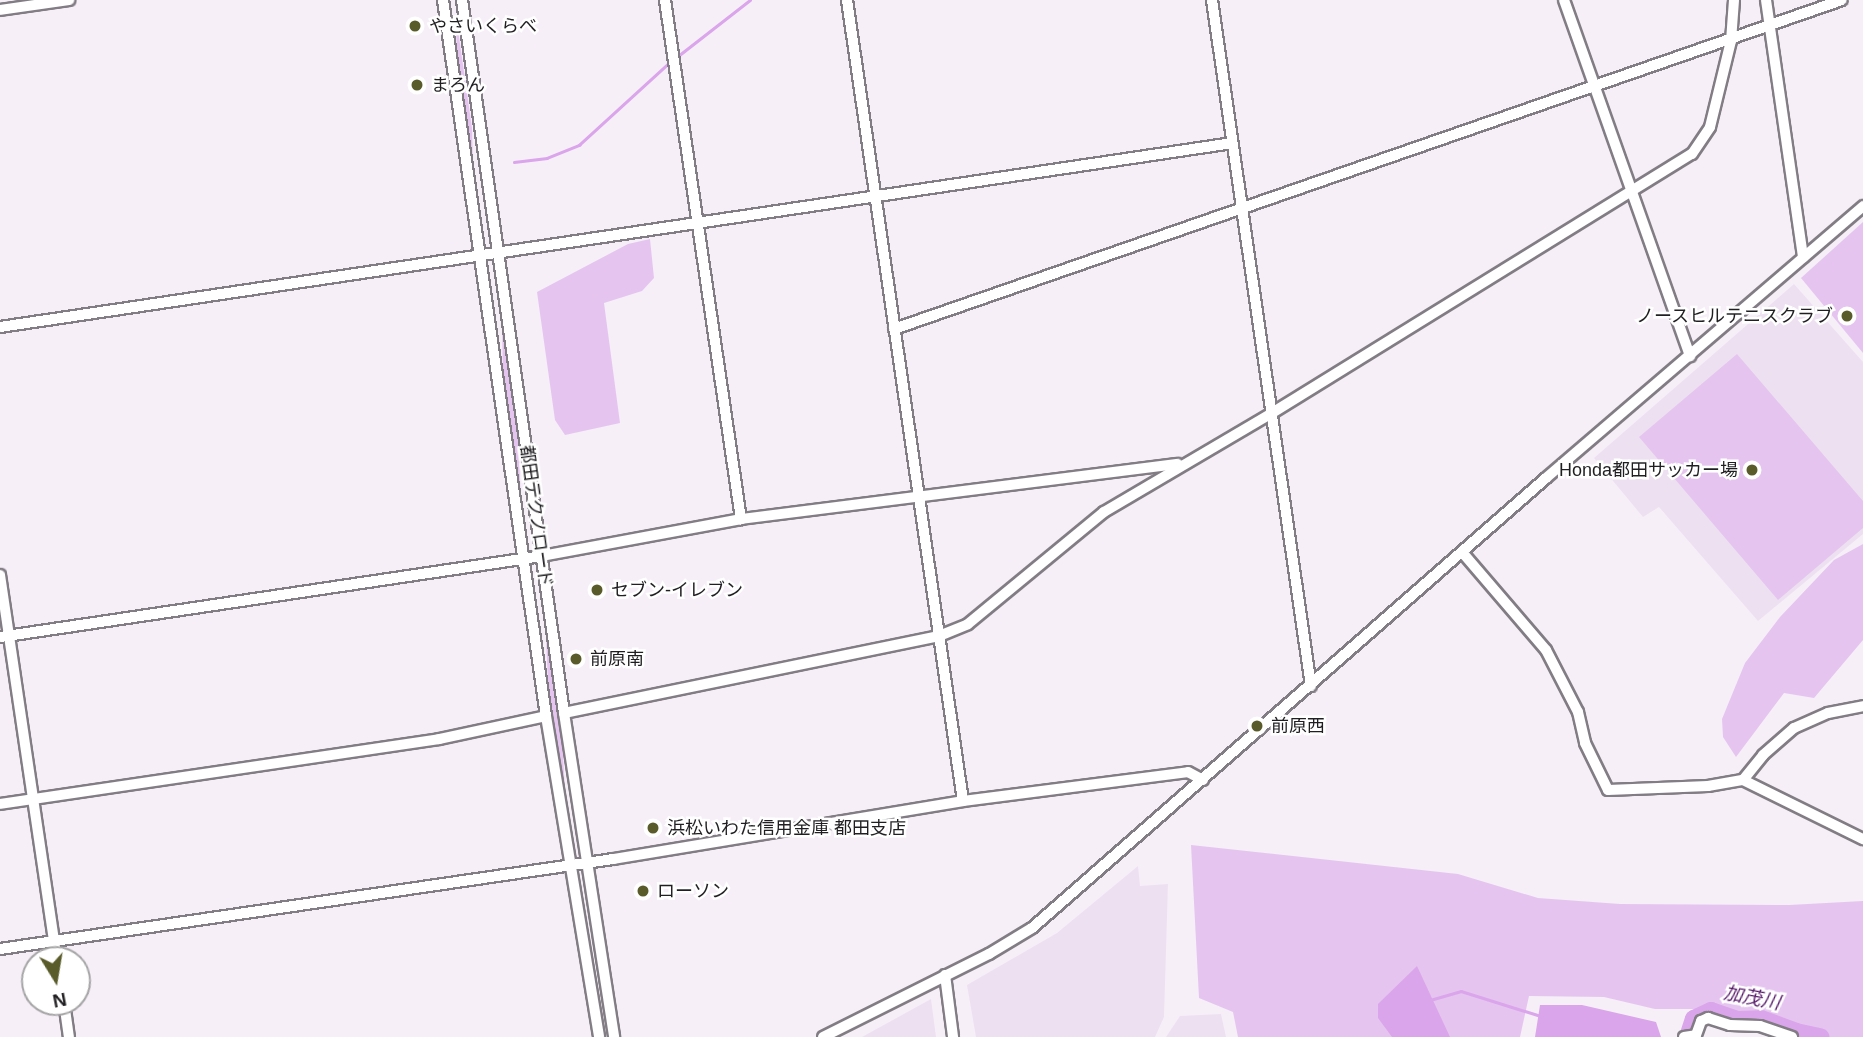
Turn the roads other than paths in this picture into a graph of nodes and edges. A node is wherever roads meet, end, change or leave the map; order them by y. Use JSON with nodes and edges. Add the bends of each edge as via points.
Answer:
{"nodes":[{"id":1,"x":69,"y":0,"type":"edge"},
{"id":2,"x":443,"y":0,"type":"edge"},
{"id":3,"x":462,"y":0,"type":"edge"},
{"id":4,"x":666,"y":0,"type":"edge"},
{"id":5,"x":847,"y":0,"type":"edge"},
{"id":6,"x":1212,"y":0,"type":"edge"},
{"id":7,"x":1564,"y":0,"type":"edge"},
{"id":8,"x":1734,"y":0,"type":"edge"},
{"id":9,"x":1766,"y":0,"type":"edge"},
{"id":10,"x":1842,"y":0,"type":"edge"},
{"id":11,"x":0,"y":10,"type":"edge"},
{"id":12,"x":1769,"y":26,"type":"junction"},
{"id":13,"x":1731,"y":41,"type":"junction"},
{"id":14,"x":1594,"y":88,"type":"junction"},
{"id":15,"x":1232,"y":143,"type":"junction"},
{"id":16,"x":1630,"y":193,"type":"junction"},
{"id":17,"x":874,"y":196,"type":"junction"},
{"id":18,"x":1863,"y":206,"type":"edge"},
{"id":19,"x":1242,"y":209,"type":"junction"},
{"id":20,"x":697,"y":222,"type":"junction"},
{"id":21,"x":498,"y":252,"type":"junction"},
{"id":22,"x":482,"y":254,"type":"junction"},
{"id":23,"x":1803,"y":257,"type":"junction"},
{"id":24,"x":0,"y":327,"type":"edge"},
{"id":25,"x":894,"y":329,"type":"junction"},
{"id":26,"x":1690,"y":356,"type":"junction"},
{"id":27,"x":1272,"y":413,"type":"junction"},
{"id":28,"x":1185,"y":463,"type":"junction"},
{"id":29,"x":918,"y":497,"type":"junction"},
{"id":30,"x":741,"y":519,"type":"junction"},
{"id":31,"x":1462,"y":552,"type":"junction"},
{"id":32,"x":542,"y":556,"type":"junction"},
{"id":33,"x":524,"y":559,"type":"junction"},
{"id":34,"x":0,"y":575,"type":"edge"},
{"id":35,"x":4,"y":636,"type":"edge"},
{"id":36,"x":939,"y":636,"type":"junction"},
{"id":37,"x":1311,"y":685,"type":"junction"},
{"id":38,"x":1863,"y":706,"type":"edge"},
{"id":39,"x":564,"y":713,"type":"junction"},
{"id":40,"x":546,"y":716,"type":"junction"},
{"id":41,"x":1203,"y":780,"type":"junction"},
{"id":42,"x":1743,"y":780,"type":"junction"},
{"id":43,"x":33,"y":799,"type":"junction"},
{"id":44,"x":962,"y":801,"type":"junction"},
{"id":45,"x":0,"y":804,"type":"edge"},
{"id":46,"x":1863,"y":839,"type":"edge"},
{"id":47,"x":587,"y":863,"type":"junction"},
{"id":48,"x":573,"y":865,"type":"junction"},
{"id":49,"x":55,"y":941,"type":"junction"},
{"id":50,"x":56,"y":946,"type":"edge"},
{"id":51,"x":0,"y":949,"type":"edge"},
{"id":52,"x":945,"y":975,"type":"junction"},
{"id":53,"x":66,"y":1016,"type":"edge"},
{"id":54,"x":69,"y":1037,"type":"edge"},
{"id":55,"x":599,"y":1037,"type":"edge"},
{"id":56,"x":614,"y":1037,"type":"edge"},
{"id":57,"x":823,"y":1037,"type":"edge"},
{"id":58,"x":953,"y":1037,"type":"edge"},
{"id":59,"x":1687,"y":1037,"type":"edge"},
{"id":60,"x":1792,"y":1037,"type":"edge"}],
"edges":[{"from":1,"to":11,"type":"street"},
{"from":2,"to":22,"type":"street","name":"都田テクノロード"},
{"from":3,"to":21,"type":"street","name":"都田テクノロード"},
{"from":4,"to":20,"type":"street"},
{"from":5,"to":17,"type":"street"},
{"from":6,"to":15,"type":"street"},
{"from":7,"to":14,"type":"street"},
{"from":8,"to":13,"type":"street"},
{"from":9,"to":12,"type":"street"},
{"from":10,"to":12,"type":"street"},
{"from":12,"to":13,"type":"street"},
{"from":12,"to":23,"type":"street"},
{"from":13,"to":14,"type":"street"},
{"from":13,"to":16,"type":"street","via":[[1710,127],[1692,154]]},
{"from":14,"to":16,"type":"street"},
{"from":14,"to":19,"type":"street"},
{"from":15,"to":17,"type":"street"},
{"from":15,"to":19,"type":"street"},
{"from":16,"to":26,"type":"street"},
{"from":16,"to":27,"type":"street"},
{"from":17,"to":20,"type":"street"},
{"from":17,"to":25,"type":"street"},
{"from":18,"to":23,"type":"street"},
{"from":19,"to":25,"type":"street"},
{"from":19,"to":27,"type":"street"},
{"from":20,"to":21,"type":"street"},
{"from":20,"to":30,"type":"street"},
{"from":21,"to":22,"type":"street"},
{"from":21,"to":32,"type":"street","name":"都田テクノロード"},
{"from":22,"to":24,"type":"street"},
{"from":22,"to":33,"type":"street","name":"都田テクノロード"},
{"from":23,"to":26,"type":"street"},
{"from":25,"to":29,"type":"street"},
{"from":26,"to":31,"type":"street"},
{"from":27,"to":28,"type":"street"},
{"from":27,"to":37,"type":"street"},
{"from":28,"to":29,"type":"street"},
{"from":28,"to":36,"type":"street","via":[[1104,512],[968,624]]},
{"from":29,"to":30,"type":"street"},
{"from":29,"to":36,"type":"street"},
{"from":30,"to":32,"type":"street"},
{"from":31,"to":37,"type":"street"},
{"from":31,"to":42,"type":"street","via":[[1546,650],[1578,712],[1585,743],[1608,790]]},
{"from":32,"to":33,"type":"street"},
{"from":32,"to":39,"type":"street","name":"都田テクノロード"},
{"from":33,"to":35,"type":"street"},
{"from":33,"to":40,"type":"street","name":"都田テクノロード"},
{"from":34,"to":35,"type":"street"},
{"from":35,"to":43,"type":"street"},
{"from":36,"to":39,"type":"street"},
{"from":36,"to":44,"type":"street"},
{"from":37,"to":41,"type":"street"},
{"from":38,"to":42,"type":"street","via":[[1828,713],[1794,728]]},
{"from":39,"to":47,"type":"street","name":"都田テクノロード"},
{"from":40,"to":43,"type":"street","via":[[439,739]]},
{"from":40,"to":48,"type":"street","name":"都田テクノロード"},
{"from":41,"to":44,"type":"street","via":[[1188,772]]},
{"from":41,"to":52,"type":"street","via":[[1032,928]]},
{"from":42,"to":46,"type":"street"},
{"from":43,"to":45,"type":"street"},
{"from":43,"to":49,"type":"street"},
{"from":44,"to":47,"type":"street"},
{"from":47,"to":48,"type":"street"},
{"from":47,"to":56,"type":"street","name":"都田テクノロード"},
{"from":48,"to":49,"type":"street"},
{"from":48,"to":55,"type":"street","name":"都田テクノロード"},
{"from":49,"to":50,"type":"street"},
{"from":49,"to":51,"type":"street"},
{"from":52,"to":57,"type":"street"},
{"from":52,"to":58,"type":"street"},
{"from":53,"to":54,"type":"street"},
{"from":59,"to":60,"type":"street","via":[[1696,1035],[1701,1021],[1708,1018],[1730,1025],[1760,1026]]}]}
